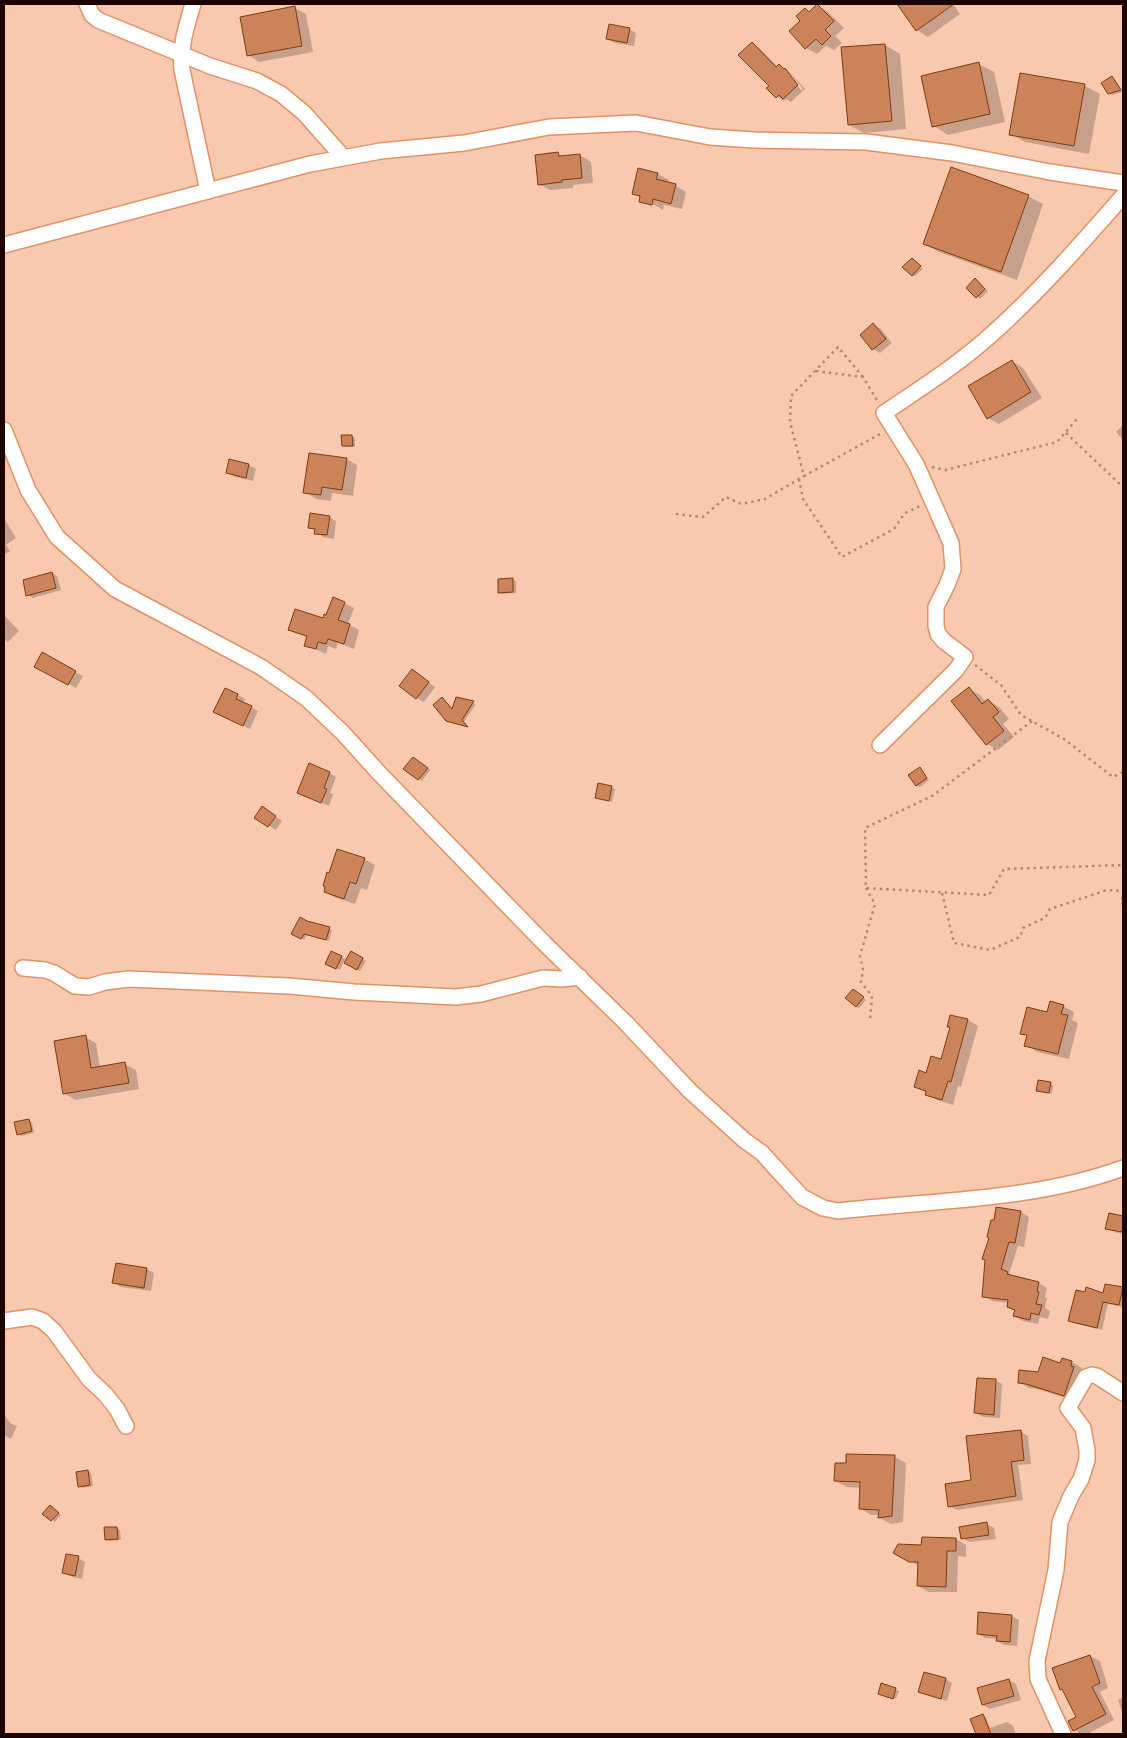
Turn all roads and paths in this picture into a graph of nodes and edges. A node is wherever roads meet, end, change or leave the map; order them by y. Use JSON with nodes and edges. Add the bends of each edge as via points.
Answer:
{"nodes":[{"id":1,"x":87,"y":4,"type":"edge"},
{"id":2,"x":194,"y":4,"type":"edge"},
{"id":3,"x":181,"y":54,"type":"junction"},
{"id":4,"x":344,"y":156,"type":"junction"},
{"id":5,"x":1123,"y":183,"type":"edge"},
{"id":6,"x":208,"y":191,"type":"junction"},
{"id":7,"x":1123,"y":196,"type":"edge"},
{"id":8,"x":4,"y":245,"type":"edge"},
{"id":9,"x":816,"y":371,"type":"junction"},
{"id":10,"x":863,"y":377,"type":"junction"},
{"id":11,"x":874,"y":395,"type":"dead end"},
{"id":12,"x":1078,"y":418,"type":"dead end"},
{"id":13,"x":893,"y":427,"type":"junction"},
{"id":14,"x":4,"y":430,"type":"edge"},
{"id":15,"x":1066,"y":433,"type":"junction"},
{"id":16,"x":916,"y":464,"type":"junction"},
{"id":17,"x":804,"y":476,"type":"junction"},
{"id":18,"x":799,"y":479,"type":"junction"},
{"id":19,"x":1123,"y":487,"type":"edge"},
{"id":20,"x":933,"y":501,"type":"junction"},
{"id":21,"x":676,"y":514,"type":"dead end"},
{"id":22,"x":965,"y":657,"type":"junction"},
{"id":23,"x":1032,"y":721,"type":"junction"},
{"id":24,"x":880,"y":745,"type":"dead end"},
{"id":25,"x":1123,"y":772,"type":"edge"},
{"id":26,"x":1123,"y":865,"type":"edge"},
{"id":27,"x":866,"y":888,"type":"junction"},
{"id":28,"x":1123,"y":891,"type":"edge"},
{"id":29,"x":942,"y":892,"type":"junction"},
{"id":30,"x":1123,"y":897,"type":"edge"},
{"id":31,"x":1123,"y":905,"type":"edge"},
{"id":32,"x":23,"y":968,"type":"dead end"},
{"id":33,"x":580,"y":977,"type":"junction"},
{"id":34,"x":870,"y":1021,"type":"dead end"},
{"id":35,"x":1123,"y":1168,"type":"edge"},
{"id":36,"x":4,"y":1321,"type":"edge"},
{"id":37,"x":1123,"y":1393,"type":"edge"},
{"id":38,"x":126,"y":1426,"type":"dead end"},
{"id":39,"x":1063,"y":1734,"type":"edge"}],
"edges":[{"from":1,"to":3,"type":"street","via":[[98,20]]},
{"from":2,"to":3,"type":"street","via":[[182,39]]},
{"from":3,"to":4,"type":"street","via":[[281,94],[304,113]]},
{"from":3,"to":6,"type":"street"},
{"from":4,"to":5,"type":"street","via":[[464,144],[549,127],[636,123],[710,137],[866,142],[952,152]]},
{"from":4,"to":6,"type":"street"},
{"from":6,"to":8,"type":"street"},
{"from":7,"to":13,"type":"street","via":[[1058,270],[991,335],[884,413]]},
{"from":9,"to":10,"type":"path"},
{"from":9,"to":10,"type":"path","via":[[838,347]]},
{"from":9,"to":17,"type":"path","via":[[792,396],[790,422]]},
{"from":10,"to":11,"type":"path"},
{"from":12,"to":15,"type":"path"},
{"from":13,"to":16,"type":"street"},
{"from":13,"to":17,"type":"path"},
{"from":14,"to":33,"type":"street","via":[[28,490],[57,537],[115,589],[261,667],[306,698]]},
{"from":15,"to":16,"type":"path","via":[[1057,442],[945,470]]},
{"from":15,"to":19,"type":"path"},
{"from":16,"to":20,"type":"street"},
{"from":17,"to":18,"type":"path"},
{"from":18,"to":20,"type":"path","via":[[803,499],[842,557],[894,529],[905,513]]},
{"from":18,"to":21,"type":"path","via":[[765,500],[741,504],[726,497],[703,517]]},
{"from":20,"to":22,"type":"street","via":[[950,543],[953,563],[951,576],[936,606],[936,626],[944,641]]},
{"from":22,"to":23,"type":"path","via":[[1001,685],[1020,715]]},
{"from":22,"to":24,"type":"street","via":[[956,670]]},
{"from":23,"to":25,"type":"path","via":[[1064,739],[1113,777]]},
{"from":23,"to":27,"type":"path","via":[[932,796],[865,828]]},
{"from":26,"to":29,"type":"path","via":[[1004,869],[989,895]]},
{"from":27,"to":29,"type":"path"},
{"from":27,"to":34,"type":"path","via":[[875,904],[860,956],[861,982],[872,996]]},
{"from":28,"to":29,"type":"path","via":[[1107,890],[1050,910],[1045,918],[1024,928],[1020,937],[990,950],[954,942]]},
{"from":30,"to":31,"type":"path"},
{"from":32,"to":33,"type":"street","via":[[45,970],[75,986],[89,987],[129,979],[456,997],[542,978]]},
{"from":33,"to":35,"type":"street","via":[[690,1091],[762,1153],[802,1197],[822,1208],[838,1211],[964,1200],[1074,1184]]},
{"from":36,"to":38,"type":"street","via":[[32,1317],[44,1321],[89,1380],[117,1409]]},
{"from":37,"to":39,"type":"street","via":[[1092,1375],[1086,1377],[1068,1408],[1083,1428],[1087,1460],[1060,1522],[1056,1570],[1037,1661],[1038,1679]]}]}
